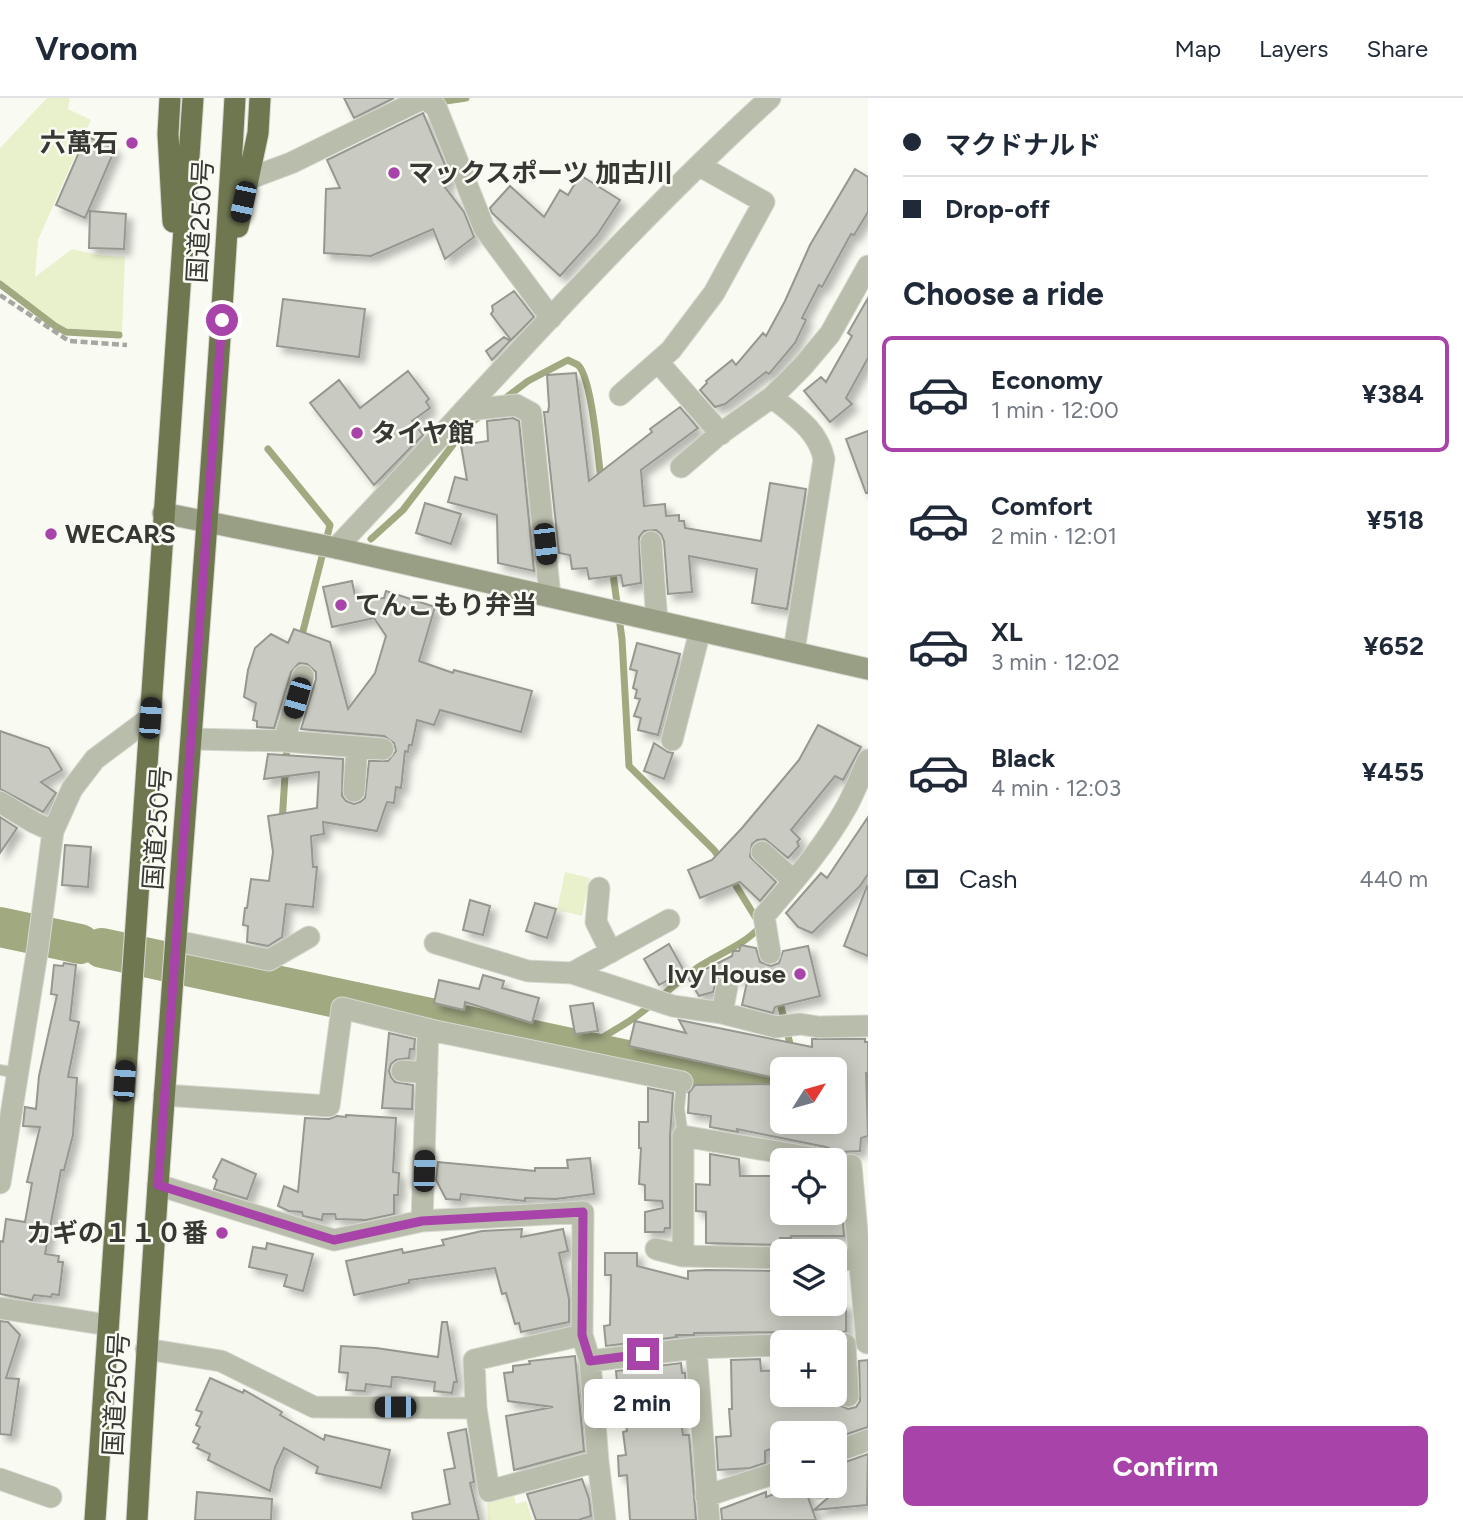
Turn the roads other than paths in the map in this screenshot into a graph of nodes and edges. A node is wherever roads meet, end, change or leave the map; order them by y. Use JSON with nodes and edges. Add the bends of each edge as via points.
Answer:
{"nodes":[{"id":1,"x":170,"y":98,"type":"edge"},
{"id":2,"x":192,"y":98,"type":"edge"},
{"id":3,"x":235,"y":98,"type":"edge"},
{"id":4,"x":260,"y":98,"type":"edge"},
{"id":5,"x":771,"y":98,"type":"edge"},
{"id":6,"x":700,"y":166,"type":"junction"},
{"id":7,"x":248,"y":179,"type":"junction"},
{"id":8,"x":868,"y":266,"type":"edge"},
{"id":9,"x":224,"y":295,"type":"junction"},
{"id":10,"x":179,"y":312,"type":"junction"},
{"id":11,"x":551,"y":318,"type":"junction"},
{"id":12,"x":658,"y":362,"type":"junction"},
{"id":13,"x":620,"y":395,"type":"dead end"},
{"id":14,"x":772,"y":397,"type":"junction"},
{"id":15,"x":481,"y":408,"type":"junction"},
{"id":16,"x":721,"y":434,"type":"junction"},
{"id":17,"x":681,"y":467,"type":"dead end"},
{"id":18,"x":163,"y":513,"type":"junction"},
{"id":19,"x":208,"y":522,"type":"junction"},
{"id":20,"x":651,"y":542,"type":"dead end"},
{"id":21,"x":336,"y":548,"type":"junction"},
{"id":22,"x":550,"y":596,"type":"junction"},
{"id":23,"x":657,"y":621,"type":"junction"},
{"id":24,"x":700,"y":631,"type":"junction"},
{"id":25,"x":794,"y":652,"type":"junction"},
{"id":26,"x":868,"y":669,"type":"edge"},
{"id":27,"x":303,"y":676,"type":"dead end"},
{"id":28,"x":150,"y":718,"type":"junction"},
{"id":29,"x":191,"y":739,"type":"junction"},
{"id":30,"x":672,"y":740,"type":"dead end"},
{"id":31,"x":284,"y":741,"type":"junction"},
{"id":32,"x":357,"y":747,"type":"junction"},
{"id":33,"x":383,"y":749,"type":"dead end"},
{"id":34,"x":868,"y":760,"type":"edge"},
{"id":35,"x":354,"y":791,"type":"dead end"},
{"id":36,"x":0,"y":802,"type":"edge"},
{"id":37,"x":53,"y":831,"type":"junction"},
{"id":38,"x":762,"y":852,"type":"dead end"},
{"id":39,"x":794,"y":881,"type":"junction"},
{"id":40,"x":599,"y":888,"type":"dead end"},
{"id":41,"x":669,"y":920,"type":"dead end"},
{"id":42,"x":309,"y":937,"type":"dead end"},
{"id":43,"x":435,"y":943,"type":"dead end"},
{"id":44,"x":176,"y":944,"type":"junction"},
{"id":45,"x":611,"y":952,"type":"junction"},
{"id":46,"x":771,"y":953,"type":"dead end"},
{"id":47,"x":572,"y":973,"type":"junction"},
{"id":48,"x":727,"y":987,"type":"dead end"},
{"id":49,"x":722,"y":1013,"type":"junction"},
{"id":50,"x":868,"y":1026,"type":"edge"},
{"id":51,"x":428,"y":1029,"type":"junction"},
{"id":52,"x":8,"y":1071,"type":"edge"},
{"id":53,"x":401,"y":1072,"type":"dead end"},
{"id":54,"x":427,"y":1073,"type":"junction"},
{"id":55,"x":682,"y":1082,"type":"joint"},
{"id":56,"x":164,"y":1095,"type":"junction"},
{"id":57,"x":683,"y":1136,"type":"junction"},
{"id":58,"x":770,"y":1151,"type":"edge"},
{"id":59,"x":851,"y":1163,"type":"edge"},
{"id":60,"x":0,"y":1183,"type":"edge"},
{"id":61,"x":158,"y":1185,"type":"junction"},
{"id":62,"x":422,"y":1221,"type":"junction"},
{"id":63,"x":656,"y":1249,"type":"dead end"},
{"id":64,"x":683,"y":1255,"type":"junction"},
{"id":65,"x":770,"y":1258,"type":"edge"},
{"id":66,"x":847,"y":1260,"type":"edge"},
{"id":67,"x":859,"y":1260,"type":"junction"},
{"id":68,"x":0,"y":1308,"type":"edge"},
{"id":69,"x":108,"y":1325,"type":"junction"},
{"id":70,"x":582,"y":1335,"type":"junction"},
{"id":71,"x":867,"y":1343,"type":"edge"},
{"id":72,"x":847,"y":1344,"type":"edge"},
{"id":73,"x":770,"y":1345,"type":"edge"},
{"id":74,"x":696,"y":1348,"type":"junction"},
{"id":75,"x":146,"y":1349,"type":"junction"},
{"id":76,"x":590,"y":1361,"type":"junction"},
{"id":77,"x":847,"y":1390,"type":"edge"},
{"id":78,"x":848,"y":1396,"type":"dead end"},
{"id":79,"x":476,"y":1408,"type":"junction"},
{"id":80,"x":868,"y":1440,"type":"edge"},
{"id":81,"x":847,"y":1448,"type":"edge"},
{"id":82,"x":598,"y":1461,"type":"junction"},
{"id":83,"x":770,"y":1475,"type":"edge"},
{"id":84,"x":0,"y":1479,"type":"edge"},
{"id":85,"x":706,"y":1496,"type":"junction"},
{"id":86,"x":51,"y":1497,"type":"dead end"},
{"id":87,"x":95,"y":1520,"type":"edge"},
{"id":88,"x":137,"y":1520,"type":"edge"},
{"id":89,"x":605,"y":1520,"type":"edge"},
{"id":90,"x":709,"y":1520,"type":"edge"}],
"edges":[{"from":1,"to":10,"type":"highway","via":[[168,134]]},
{"from":2,"to":10,"type":"highway","name":"国道250号"},
{"from":3,"to":9,"type":"highway","name":"国道250号"},
{"from":4,"to":7,"type":"highway"},
{"from":5,"to":6,"type":"street"},
{"from":6,"to":11,"type":"street"},
{"from":6,"to":12,"type":"street","via":[[764,202],[714,293]]},
{"from":7,"to":9,"type":"highway"},
{"from":7,"to":11,"type":"street","via":[[424,99],[436,107],[484,228]]},
{"from":8,"to":14,"type":"street","via":[[830,334]]},
{"from":9,"to":19,"type":"highway","name":"国道250号"},
{"from":10,"to":18,"type":"highway","name":"国道250号"},
{"from":11,"to":15,"type":"street"},
{"from":12,"to":13,"type":"street"},
{"from":12,"to":16,"type":"street"},
{"from":14,"to":16,"type":"street"},
{"from":14,"to":25,"type":"street","via":[[813,433],[824,459]]},
{"from":15,"to":21,"type":"street"},
{"from":15,"to":22,"type":"street","via":[[516,405],[531,413]]},
{"from":16,"to":17,"type":"street"},
{"from":18,"to":19,"type":"street"},
{"from":18,"to":28,"type":"highway","name":"国道250号"},
{"from":19,"to":21,"type":"street"},
{"from":19,"to":29,"type":"highway","name":"国道250号"},
{"from":20,"to":23,"type":"street"},
{"from":21,"to":22,"type":"street"},
{"from":22,"to":23,"type":"street"},
{"from":23,"to":24,"type":"street"},
{"from":24,"to":25,"type":"street"},
{"from":24,"to":30,"type":"street"},
{"from":25,"to":26,"type":"street"},
{"from":27,"to":31,"type":"street"},
{"from":28,"to":37,"type":"street","via":[[95,759],[72,789]]},
{"from":28,"to":69,"type":"highway","name":"国道250号"},
{"from":29,"to":31,"type":"street"},
{"from":29,"to":44,"type":"highway","name":"国道250号"},
{"from":31,"to":32,"type":"street"},
{"from":32,"to":33,"type":"street"},
{"from":32,"to":35,"type":"street"},
{"from":34,"to":39,"type":"street","via":[[848,805]]},
{"from":36,"to":37,"type":"street"},
{"from":37,"to":52,"type":"street","via":[[38,947]]},
{"from":38,"to":39,"type":"street"},
{"from":39,"to":46,"type":"street","via":[[765,922]]},
{"from":40,"to":45,"type":"street","via":[[596,922]]},
{"from":41,"to":45,"type":"street"},
{"from":42,"to":44,"type":"street","via":[[269,960]]},
{"from":43,"to":47,"type":"street","via":[[527,971]]},
{"from":44,"to":56,"type":"highway","name":"国道250号"},
{"from":45,"to":47,"type":"street"},
{"from":47,"to":49,"type":"street","via":[[673,1006]]},
{"from":48,"to":49,"type":"street"},
{"from":49,"to":50,"type":"street","via":[[776,1027]]},
{"from":51,"to":54,"type":"street"},
{"from":51,"to":55,"type":"street"},
{"from":51,"to":56,"type":"street","via":[[342,1008],[328,1106]]},
{"from":52,"to":60,"type":"street"},
{"from":53,"to":54,"type":"street"},
{"from":54,"to":62,"type":"street"},
{"from":55,"to":57,"type":"lane"},
{"from":56,"to":61,"type":"highway","name":"国道250号"},
{"from":57,"to":58,"type":"street"},
{"from":57,"to":64,"type":"street"},
{"from":59,"to":67,"type":"street"},
{"from":61,"to":62,"type":"street","via":[[334,1240]]},
{"from":61,"to":75,"type":"highway","name":"国道250号"},
{"from":62,"to":70,"type":"street","via":[[583,1212]]},
{"from":63,"to":64,"type":"street"},
{"from":64,"to":65,"type":"street"},
{"from":66,"to":67,"type":"street"},
{"from":67,"to":71,"type":"street"},
{"from":68,"to":69,"type":"street"},
{"from":69,"to":87,"type":"highway","name":"国道250号"},
{"from":70,"to":76,"type":"street"},
{"from":70,"to":79,"type":"street","via":[[474,1360]]},
{"from":71,"to":72,"type":"street"},
{"from":73,"to":74,"type":"street"},
{"from":74,"to":76,"type":"street"},
{"from":74,"to":85,"type":"street"},
{"from":75,"to":79,"type":"street","via":[[221,1361],[314,1407]]},
{"from":75,"to":88,"type":"highway","name":"国道250号"},
{"from":76,"to":82,"type":"street"},
{"from":77,"to":78,"type":"street"},
{"from":79,"to":82,"type":"street","via":[[489,1491]]},
{"from":80,"to":81,"type":"street"},
{"from":82,"to":89,"type":"street"},
{"from":83,"to":85,"type":"street"},
{"from":84,"to":86,"type":"street"},
{"from":85,"to":90,"type":"street"}]}
